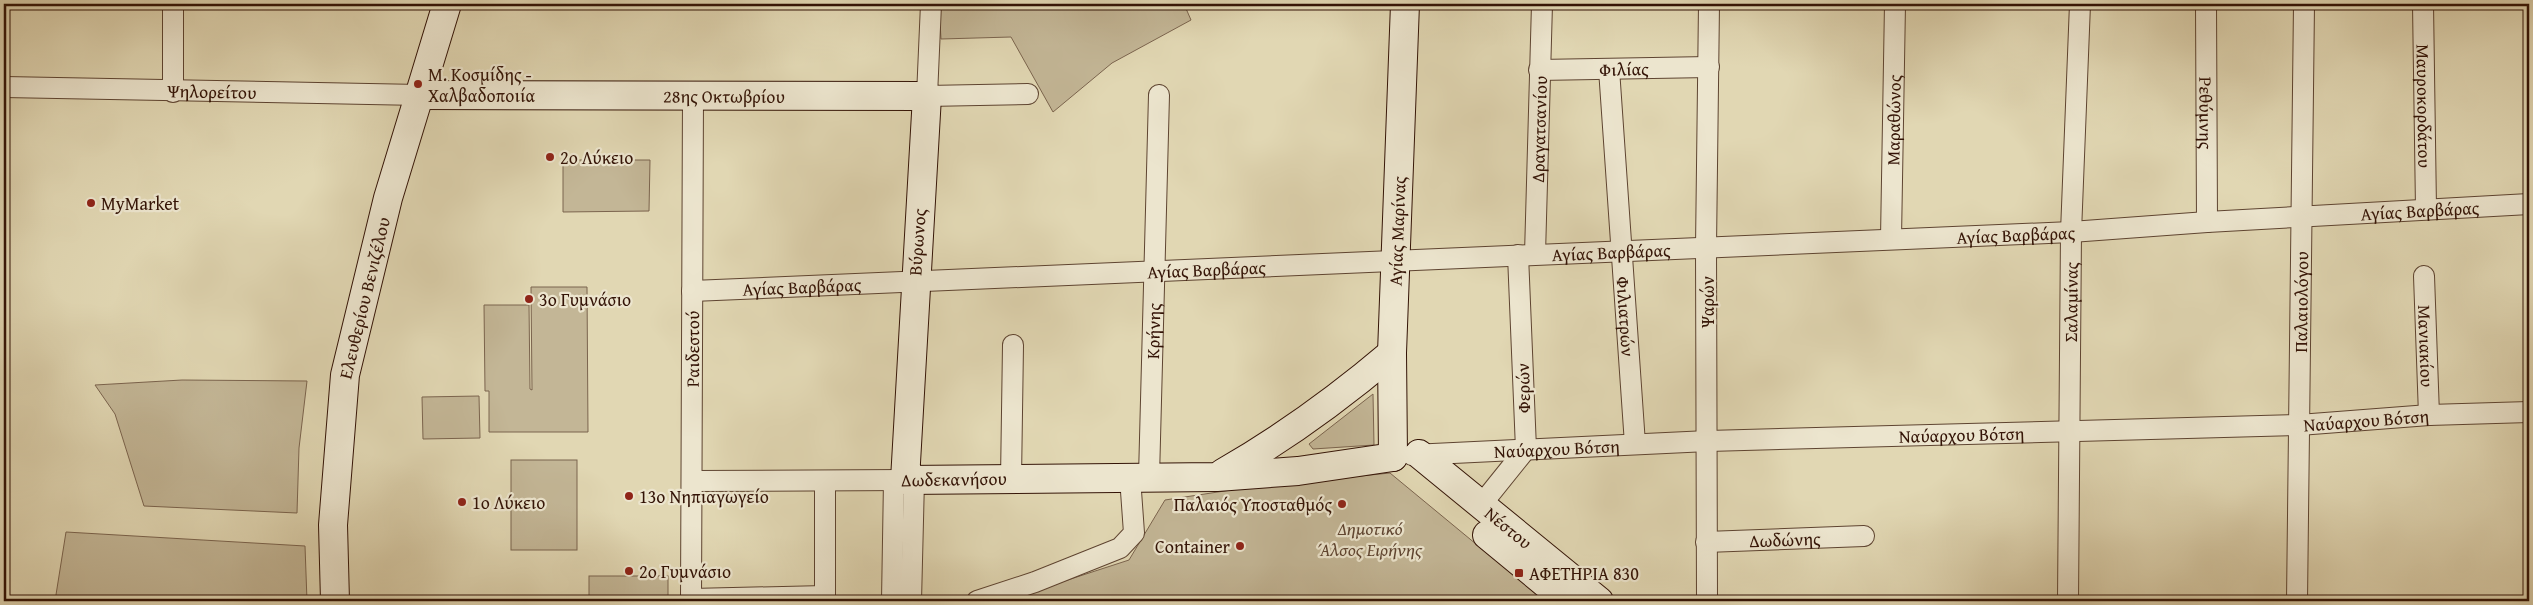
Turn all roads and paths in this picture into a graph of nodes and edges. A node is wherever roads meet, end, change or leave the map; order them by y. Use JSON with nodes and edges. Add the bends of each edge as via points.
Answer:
{"nodes":[{"id":1,"x":173,"y":4,"type":"edge"},
{"id":2,"x":447,"y":4,"type":"edge"},
{"id":3,"x":931,"y":4,"type":"edge"},
{"id":4,"x":1405,"y":4,"type":"edge"},
{"id":5,"x":1542,"y":4,"type":"edge"},
{"id":6,"x":1709,"y":4,"type":"edge"},
{"id":7,"x":1895,"y":4,"type":"edge"},
{"id":8,"x":2080,"y":4,"type":"edge"},
{"id":9,"x":2206,"y":4,"type":"edge"},
{"id":10,"x":2304,"y":4,"type":"edge"},
{"id":11,"x":2423,"y":4,"type":"edge"},
{"id":12,"x":1709,"y":67,"type":"junction"},
{"id":13,"x":1609,"y":69,"type":"junction"},
{"id":14,"x":1540,"y":70,"type":"junction"},
{"id":15,"x":4,"y":87,"type":"edge"},
{"id":16,"x":173,"y":92,"type":"junction"},
{"id":17,"x":1028,"y":94,"type":"dead end"},
{"id":18,"x":420,"y":95,"type":"junction"},
{"id":19,"x":1159,"y":95,"type":"dead end"},
{"id":20,"x":693,"y":96,"type":"junction"},
{"id":21,"x":927,"y":96,"type":"junction"},
{"id":22,"x":2529,"y":204,"type":"edge"},
{"id":23,"x":2426,"y":209,"type":"junction"},
{"id":24,"x":2302,"y":217,"type":"junction"},
{"id":25,"x":2207,"y":222,"type":"junction"},
{"id":26,"x":2071,"y":232,"type":"junction"},
{"id":27,"x":1891,"y":238,"type":"junction"},
{"id":28,"x":1706,"y":246,"type":"junction"},
{"id":29,"x":1622,"y":250,"type":"junction"},
{"id":30,"x":1526,"y":255,"type":"junction"},
{"id":31,"x":1395,"y":261,"type":"junction"},
{"id":32,"x":1154,"y":271,"type":"junction"},
{"id":33,"x":2424,"y":276,"type":"dead end"},
{"id":34,"x":915,"y":281,"type":"junction"},
{"id":35,"x":692,"y":291,"type":"junction"},
{"id":36,"x":1013,"y":345,"type":"dead end"},
{"id":37,"x":1392,"y":353,"type":"junction"},
{"id":38,"x":2529,"y":412,"type":"edge"},
{"id":39,"x":2429,"y":415,"type":"junction"},
{"id":40,"x":2299,"y":425,"type":"junction"},
{"id":41,"x":2070,"y":429,"type":"junction"},
{"id":42,"x":1708,"y":441,"type":"junction"},
{"id":43,"x":1635,"y":444,"type":"junction"},
{"id":44,"x":1526,"y":449,"type":"junction"},
{"id":45,"x":1406,"y":456,"type":"junction"},
{"id":46,"x":1139,"y":477,"type":"junction"},
{"id":47,"x":1217,"y":477,"type":"junction"},
{"id":48,"x":1011,"y":478,"type":"junction"},
{"id":49,"x":904,"y":480,"type":"junction"},
{"id":50,"x":692,"y":481,"type":"junction"},
{"id":51,"x":825,"y":481,"type":"junction"},
{"id":52,"x":1481,"y":505,"type":"junction"},
{"id":53,"x":1864,"y":536,"type":"dead end"},
{"id":54,"x":1706,"y":542,"type":"junction"},
{"id":55,"x":825,"y":599,"type":"edge"},
{"id":56,"x":692,"y":600,"type":"edge"},
{"id":57,"x":335,"y":601,"type":"edge"},
{"id":58,"x":892,"y":601,"type":"edge"},
{"id":59,"x":912,"y":601,"type":"edge"},
{"id":60,"x":977,"y":601,"type":"edge"},
{"id":61,"x":1567,"y":601,"type":"edge"},
{"id":62,"x":1598,"y":601,"type":"edge"},
{"id":63,"x":1707,"y":601,"type":"edge"},
{"id":64,"x":2068,"y":601,"type":"edge"},
{"id":65,"x":2298,"y":601,"type":"edge"}],
"edges":[{"from":1,"to":16,"type":"street"},
{"from":2,"to":18,"type":"street","name":"Ελευθερίου Βενιζέλου"},
{"from":3,"to":21,"type":"street","name":"Βύρωνος"},
{"from":4,"to":31,"type":"street","name":"Αγίας Μαρίνας"},
{"from":5,"to":14,"type":"street","name":"Δραγατσανίου"},
{"from":6,"to":12,"type":"street","name":"Ψαρών"},
{"from":7,"to":27,"type":"street","name":"Μαραθώνος"},
{"from":8,"to":26,"type":"street","name":"Σαλαμίνας"},
{"from":9,"to":25,"type":"street","name":"Ρεθύμνης"},
{"from":10,"to":24,"type":"street","name":"Παλαιολόγου"},
{"from":11,"to":23,"type":"street","name":"Μαυροκορδάτου"},
{"from":12,"to":13,"type":"street","name":"Φιλίας"},
{"from":12,"to":28,"type":"street","name":"Ψαρών"},
{"from":13,"to":14,"type":"street","name":"Φιλίας"},
{"from":13,"to":29,"type":"street","name":"Φιλιατρών"},
{"from":14,"to":30,"type":"street","name":"Δραγατσανίου"},
{"from":15,"to":16,"type":"street","name":"Ψηλορείτου"},
{"from":16,"to":18,"type":"street","name":"Ψηλορείτου"},
{"from":17,"to":21,"type":"street","name":"28ης Οκτωβρίου"},
{"from":18,"to":20,"type":"street","name":"28ης Οκτωβρίου"},
{"from":18,"to":57,"type":"street","name":"Ελευθερίου Βενιζέλου","via":[[388,198],[345,375],[333,526]]},
{"from":19,"to":32,"type":"street","name":"Κρήνης"},
{"from":20,"to":21,"type":"street","name":"28ης Οκτωβρίου"},
{"from":20,"to":35,"type":"street","name":"Ραιδεστού"},
{"from":21,"to":34,"type":"street","name":"Βύρωνος"},
{"from":22,"to":23,"type":"street","name":"Αγίας Βαρβάρας"},
{"from":23,"to":24,"type":"street","name":"Αγίας Βαρβάρας"},
{"from":24,"to":25,"type":"street","name":"Αγίας Βαρβάρας"},
{"from":24,"to":40,"type":"street","name":"Παλαιολόγου"},
{"from":25,"to":26,"type":"street","name":"Αγίας Βαρβάρας"},
{"from":26,"to":27,"type":"street","name":"Αγίας Βαρβάρας"},
{"from":26,"to":41,"type":"street","name":"Σαλαμίνας"},
{"from":27,"to":28,"type":"street","name":"Αγίας Βαρβάρας"},
{"from":28,"to":29,"type":"street","name":"Αγίας Βαρβάρας"},
{"from":28,"to":42,"type":"street","name":"Ψαρών"},
{"from":29,"to":30,"type":"street","name":"Αγίας Βαρβάρας"},
{"from":29,"to":43,"type":"street","name":"Φιλιατρών"},
{"from":30,"to":31,"type":"street","name":"Αγίας Βαρβάρας"},
{"from":30,"to":44,"type":"street","name":"Φερών"},
{"from":31,"to":32,"type":"street","name":"Αγίας Βαρβάρας"},
{"from":31,"to":37,"type":"street","name":"Αγίας Μαρίνας"},
{"from":32,"to":34,"type":"street","name":"Αγίας Βαρβάρας"},
{"from":32,"to":46,"type":"street","name":"Κρήνης"},
{"from":33,"to":39,"type":"street","name":"Μανιακίου"},
{"from":34,"to":35,"type":"street","name":"Αγίας Βαρβάρας"},
{"from":34,"to":49,"type":"street","name":"Βύρωνος"},
{"from":35,"to":50,"type":"street","name":"Ραιδεστού"},
{"from":36,"to":48,"type":"street"},
{"from":37,"to":45,"type":"street","name":"Αγίας Μαρίνας"},
{"from":37,"to":47,"type":"street","name":"Δωδεκανήσου","via":[[1318,413],[1268,448]]},
{"from":38,"to":39,"type":"street","name":"Ναύαρχου Βότση"},
{"from":39,"to":40,"type":"street","name":"Ναύαρχου Βότση"},
{"from":40,"to":41,"type":"street","name":"Ναύαρχου Βότση"},
{"from":40,"to":65,"type":"street","name":"Παλαιολόγου"},
{"from":41,"to":42,"type":"street","name":"Ναύαρχου Βότση"},
{"from":41,"to":64,"type":"street","name":"Σαλαμίνας"},
{"from":42,"to":43,"type":"street","name":"Ναύαρχου Βότση"},
{"from":42,"to":54,"type":"street","name":"Ψαρών"},
{"from":43,"to":44,"type":"street","name":"Ναύαρχου Βότση"},
{"from":44,"to":45,"type":"street","name":"Ναύαρχου Βότση"},
{"from":44,"to":52,"type":"street"},
{"from":45,"to":47,"type":"street","name":"Δωδεκανήσου","via":[[1298,471]]},
{"from":45,"to":52,"type":"street","name":"Νέστου"},
{"from":45,"to":61,"type":"street","name":"Νέστου"},
{"from":46,"to":47,"type":"street","name":"Δωδεκανήσου"},
{"from":46,"to":48,"type":"street","name":"Δωδεκανήσου"},
{"from":46,"to":60,"type":"street","name":"Κρήνης","via":[[1134,533],[1120,548]]},
{"from":48,"to":49,"type":"street","name":"Δωδεκανήσου"},
{"from":49,"to":51,"type":"street","name":"Δωδεκανήσου"},
{"from":49,"to":58,"type":"street","name":"Βύρωνος"},
{"from":49,"to":59,"type":"street","name":"Βύρωνος"},
{"from":50,"to":51,"type":"street","name":"Δωδεκανήσου"},
{"from":50,"to":56,"type":"street","name":"Ραιδεστού"},
{"from":51,"to":55,"type":"street"},
{"from":52,"to":62,"type":"street","name":"Νέστου"},
{"from":53,"to":54,"type":"street","name":"Δωδώνης"},
{"from":54,"to":63,"type":"street","name":"Ψαρών"},
{"from":55,"to":56,"type":"street"}]}
